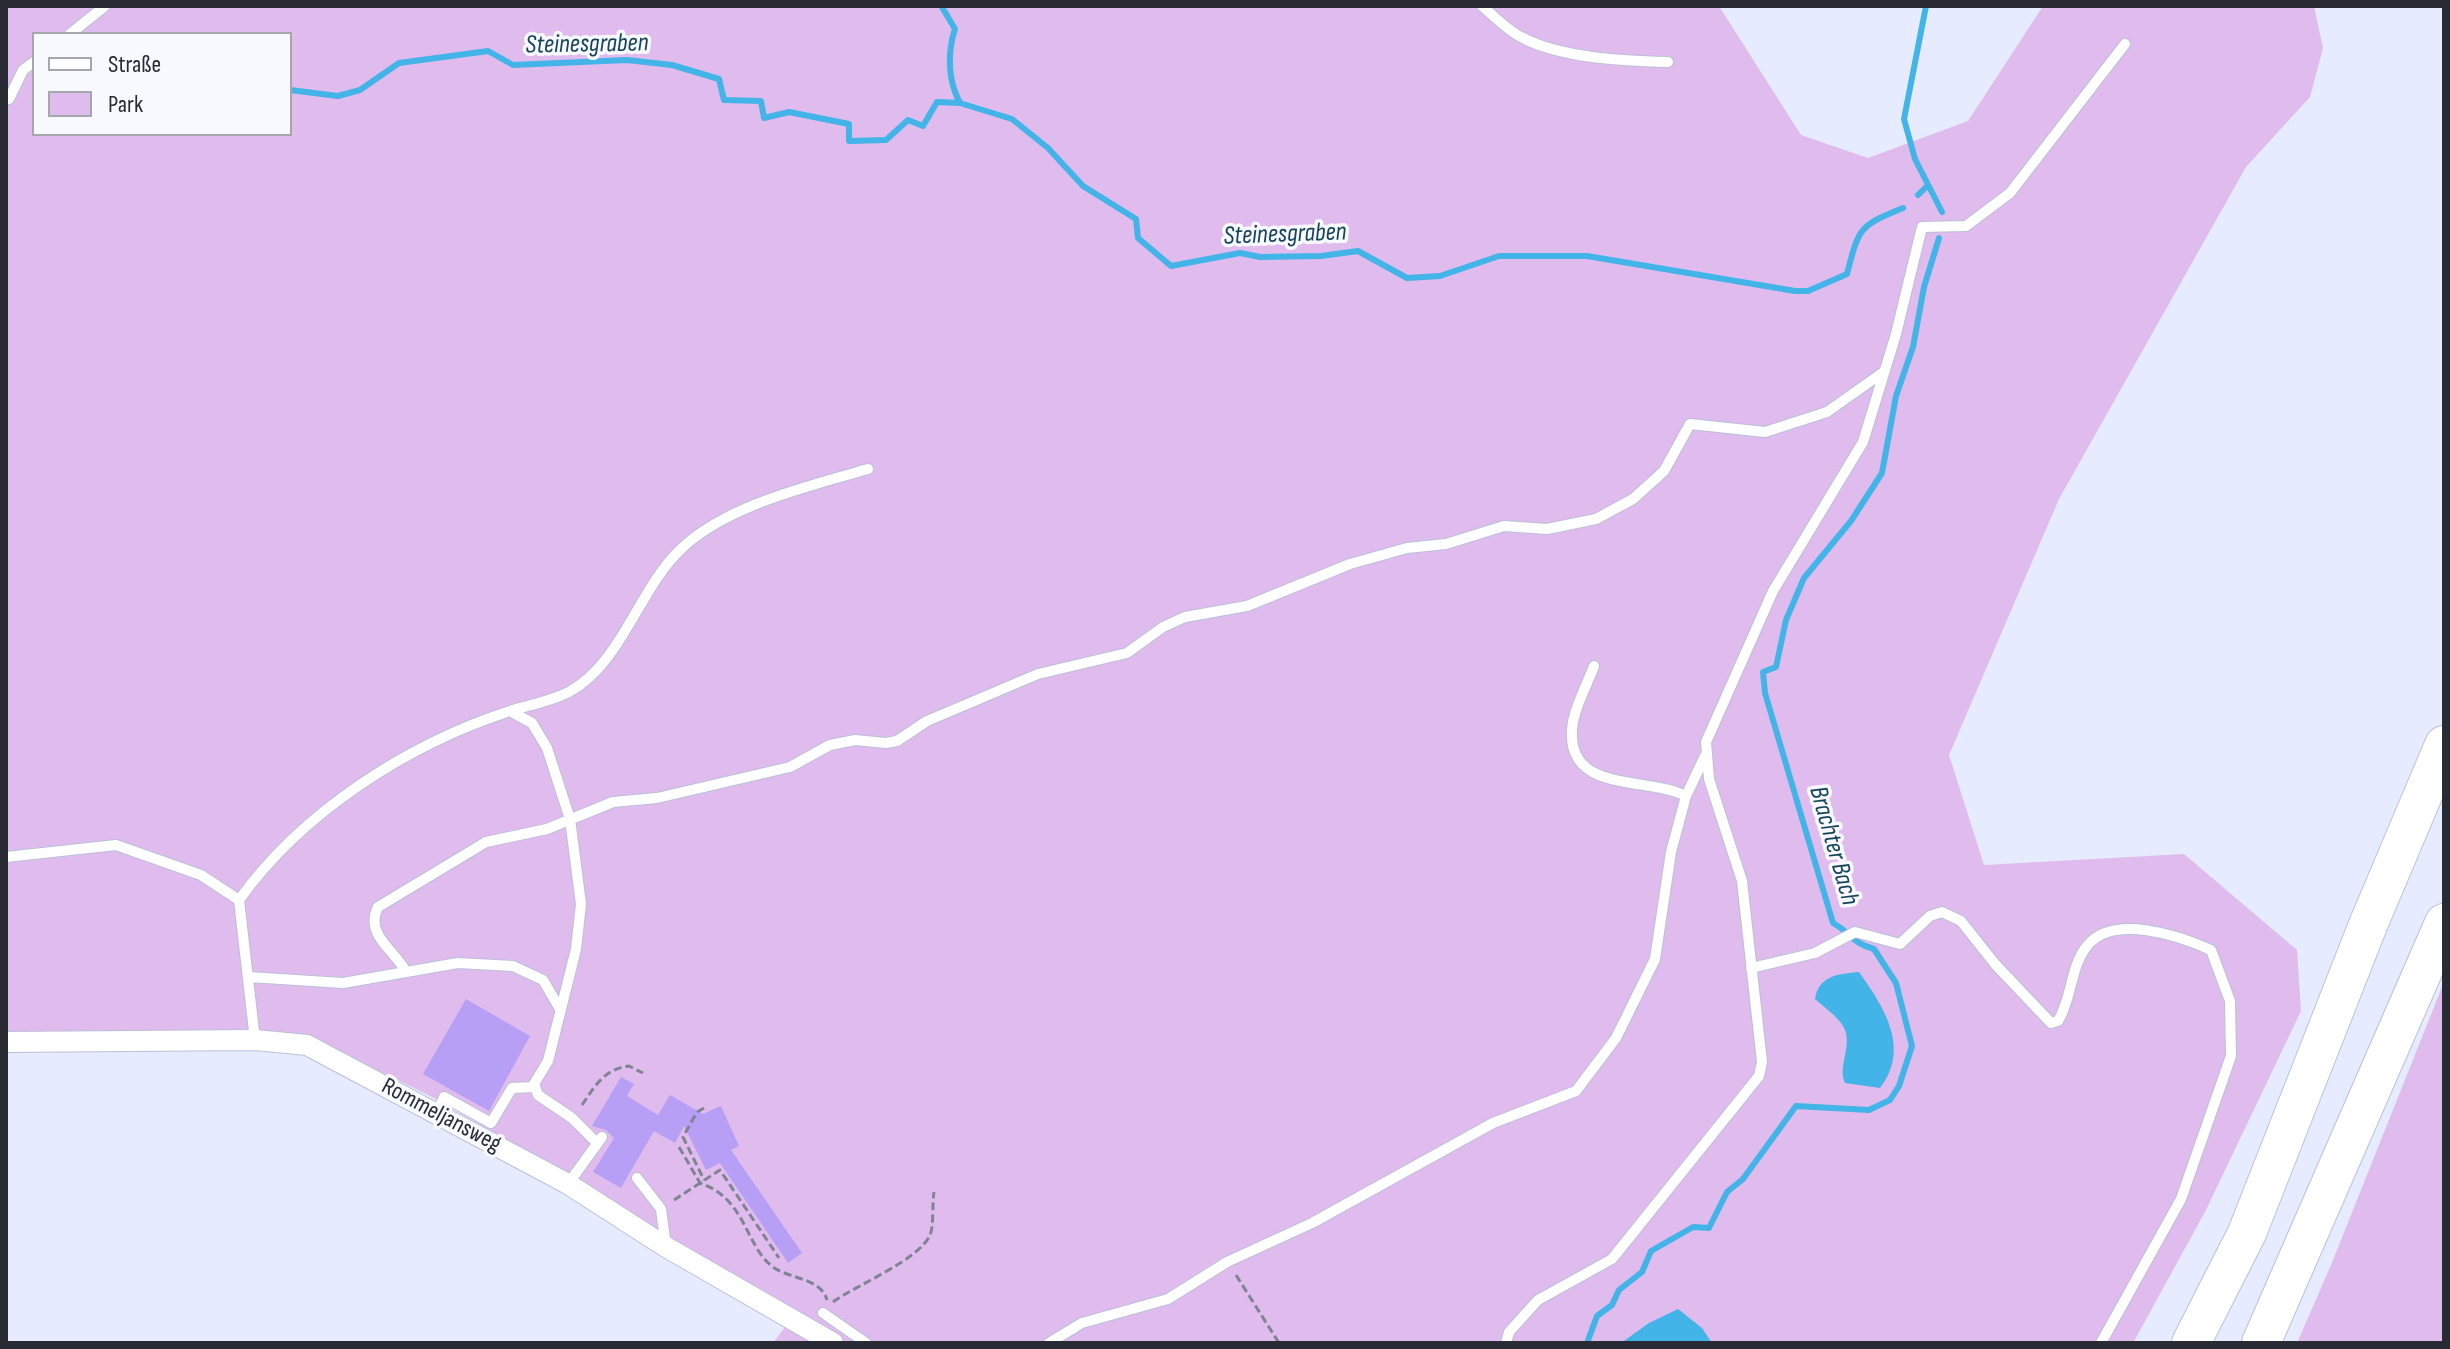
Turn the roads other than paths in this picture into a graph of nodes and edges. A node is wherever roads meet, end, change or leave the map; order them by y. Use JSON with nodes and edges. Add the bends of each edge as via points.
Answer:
{"nodes":[{"id":1,"x":105,"y":6,"type":"edge"},
{"id":2,"x":1482,"y":6,"type":"edge"},
{"id":3,"x":72,"y":32,"type":"edge"},
{"id":4,"x":2125,"y":44,"type":"dead end"},
{"id":5,"x":1668,"y":62,"type":"dead end"},
{"id":6,"x":32,"y":63,"type":"edge"},
{"id":7,"x":9,"y":99,"type":"dead end"},
{"id":8,"x":1885,"y":371,"type":"junction"},
{"id":9,"x":868,"y":469,"type":"dead end"},
{"id":10,"x":1594,"y":666,"type":"dead end"},
{"id":11,"x":510,"y":711,"type":"junction"},
{"id":12,"x":2444,"y":745,"type":"edge"},
{"id":13,"x":1705,"y":756,"type":"junction"},
{"id":14,"x":1686,"y":796,"type":"junction"},
{"id":15,"x":570,"y":819,"type":"junction"},
{"id":16,"x":6,"y":857,"type":"edge"},
{"id":17,"x":239,"y":900,"type":"junction"},
{"id":18,"x":2444,"y":923,"type":"edge"},
{"id":19,"x":1751,"y":968,"type":"junction"},
{"id":20,"x":406,"y":972,"type":"junction"},
{"id":21,"x":249,"y":977,"type":"junction"},
{"id":22,"x":560,"y":1009,"type":"junction"},
{"id":23,"x":255,"y":1040,"type":"junction"},
{"id":24,"x":6,"y":1042,"type":"edge"},
{"id":25,"x":535,"y":1087,"type":"junction"},
{"id":26,"x":437,"y":1113,"type":"junction"},
{"id":27,"x":637,"y":1178,"type":"dead end"},
{"id":28,"x":568,"y":1184,"type":"junction"},
{"id":29,"x":666,"y":1247,"type":"junction"},
{"id":30,"x":823,"y":1313,"type":"dead end"},
{"id":31,"x":810,"y":1337,"type":"edge"},
{"id":32,"x":833,"y":1343,"type":"edge"},
{"id":33,"x":866,"y":1343,"type":"edge"},
{"id":34,"x":1049,"y":1343,"type":"edge"},
{"id":35,"x":1506,"y":1343,"type":"edge"},
{"id":36,"x":2101,"y":1343,"type":"edge"},
{"id":37,"x":2191,"y":1343,"type":"edge"},
{"id":38,"x":2261,"y":1343,"type":"edge"}],
"edges":[{"from":1,"to":3,"type":"lane"},
{"from":2,"to":5,"type":"lane","via":[[1535,44],[1620,61]]},
{"from":4,"to":8,"type":"lane","via":[[2010,193],[1966,226],[1922,227]]},
{"from":6,"to":7,"type":"lane","via":[[23,70]]},
{"from":8,"to":13,"type":"lane","via":[[1863,442],[1773,591],[1726,690]]},
{"from":8,"to":15,"type":"lane","via":[[1827,412],[1765,432],[1690,424],[1664,471],[1633,499],[1596,519],[1547,529],[1504,526],[1350,564],[1247,606],[1185,617],[1127,653],[1038,674],[927,721],[897,741],[830,745],[790,767],[657,798],[613,802]]},
{"from":9,"to":11,"type":"lane","via":[[792,490],[717,524],[684,546],[596,671],[566,693]]},
{"from":10,"to":14,"type":"lane","via":[[1572,729],[1580,763],[1602,778],[1651,784]]},
{"from":11,"to":15,"type":"lane","via":[[523,715],[540,734]]},
{"from":11,"to":17,"type":"lane","via":[[397,763],[350,795],[266,862]]},
{"from":12,"to":37,"type":"highway","via":[[2247,1233]]},
{"from":13,"to":14,"type":"lane"},
{"from":13,"to":19,"type":"lane","via":[[1742,881]]},
{"from":14,"to":34,"type":"lane","via":[[1671,852],[1655,959],[1616,1038],[1576,1091],[1493,1123],[1312,1223],[1227,1262],[1168,1299],[1082,1323]]},
{"from":15,"to":20,"type":"lane","via":[[471,849],[378,907],[379,940]]},
{"from":15,"to":22,"type":"lane","via":[[581,904]]},
{"from":16,"to":17,"type":"lane","via":[[116,845],[201,875]]},
{"from":17,"to":21,"type":"lane"},
{"from":18,"to":38,"type":"highway"},
{"from":19,"to":35,"type":"lane","via":[[1762,1062],[1754,1085],[1612,1259],[1538,1300],[1509,1332]]},
{"from":19,"to":36,"type":"lane","via":[[1830,946],[1853,933],[1900,944],[1935,913],[1953,915],[2051,1023],[2064,1012],[2087,945],[2105,934],[2140,928],[2211,950],[2230,1001],[2231,1056],[2181,1199]]},
{"from":20,"to":21,"type":"lane","via":[[343,983]]},
{"from":20,"to":22,"type":"lane","via":[[458,963],[513,966],[543,980]]},
{"from":21,"to":23,"type":"lane"},
{"from":22,"to":25,"type":"lane","via":[[548,1061]]},
{"from":23,"to":24,"type":"street","name":"Rommeljansweg"},
{"from":23,"to":26,"type":"street","name":"Rommeljansweg","via":[[307,1045]]},
{"from":25,"to":26,"type":"lane","via":[[512,1088],[491,1123],[444,1097]]},
{"from":25,"to":28,"type":"lane","via":[[538,1095],[599,1140]]},
{"from":26,"to":28,"type":"street","name":"Rommeljansweg"},
{"from":27,"to":29,"type":"lane","via":[[661,1209]]},
{"from":28,"to":29,"type":"street","name":"Rommeljansweg"},
{"from":29,"to":31,"type":"street","name":"Rommeljansweg"},
{"from":30,"to":33,"type":"lane"},
{"from":31,"to":32,"type":"street","name":"Rommeljansweg"}]}
